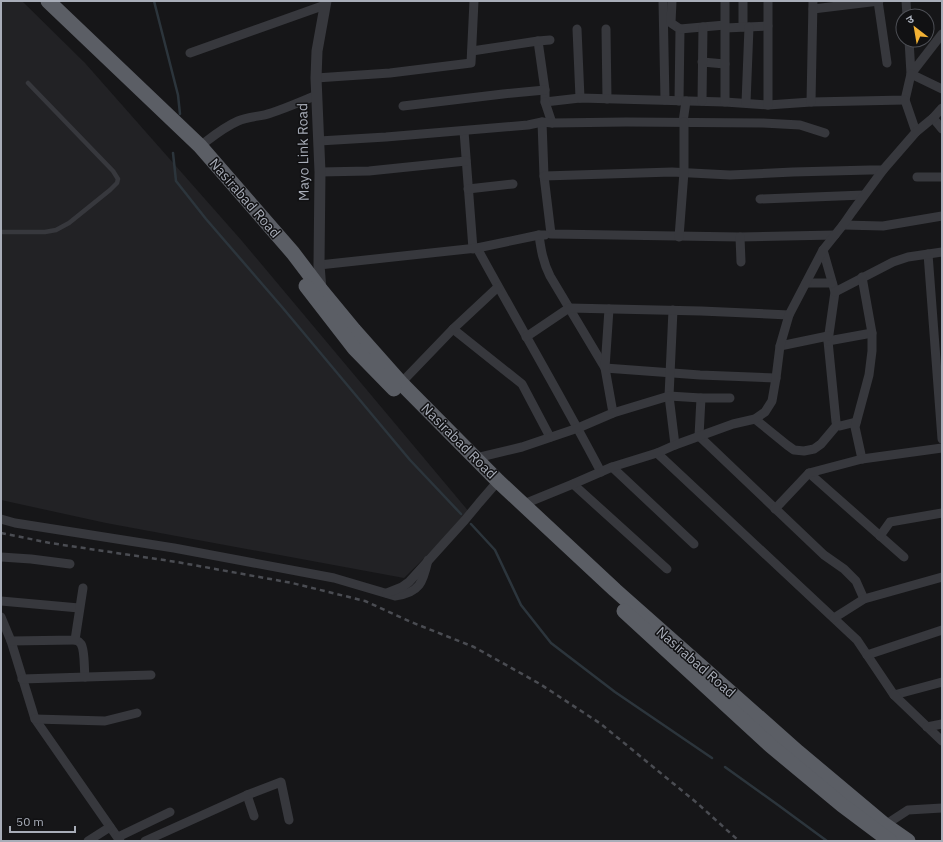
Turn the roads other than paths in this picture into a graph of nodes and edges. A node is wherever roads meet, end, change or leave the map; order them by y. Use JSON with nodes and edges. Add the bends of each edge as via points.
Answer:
{"nodes":[{"id":1,"x":36,"y":1,"type":"edge"},
{"id":2,"x":48,"y":1,"type":"edge"},
{"id":3,"x":474,"y":1,"type":"edge"},
{"id":4,"x":664,"y":1,"type":"edge"},
{"id":5,"x":672,"y":1,"type":"edge"},
{"id":6,"x":725,"y":1,"type":"edge"},
{"id":7,"x":743,"y":1,"type":"edge"},
{"id":8,"x":768,"y":1,"type":"edge"},
{"id":9,"x":878,"y":1,"type":"edge"},
{"id":10,"x":325,"y":3,"type":"edge"},
{"id":11,"x":839,"y":4,"type":"edge"},
{"id":12,"x":813,"y":5,"type":"edge"},
{"id":13,"x":725,"y":26,"type":"junction"},
{"id":14,"x":768,"y":26,"type":"junction"},
{"id":15,"x":703,"y":27,"type":"junction"},
{"id":16,"x":746,"y":27,"type":"junction"},
{"id":17,"x":577,"y":29,"type":"dead end"},
{"id":18,"x":606,"y":29,"type":"dead end"},
{"id":19,"x":680,"y":29,"type":"junction"},
{"id":20,"x":942,"y":34,"type":"edge"},
{"id":21,"x":550,"y":40,"type":"dead end"},
{"id":22,"x":538,"y":41,"type":"junction"},
{"id":23,"x":909,"y":48,"type":"edge"},
{"id":24,"x":472,"y":51,"type":"junction"},
{"id":25,"x":190,"y":53,"type":"dead end"},
{"id":26,"x":702,"y":62,"type":"junction"},
{"id":27,"x":887,"y":62,"type":"dead end"},
{"id":28,"x":725,"y":64,"type":"junction"},
{"id":29,"x":911,"y":74,"type":"junction"},
{"id":30,"x":316,"y":78,"type":"junction"},
{"id":31,"x":28,"y":83,"type":"dead end"},
{"id":32,"x":545,"y":90,"type":"junction"},
{"id":33,"x":942,"y":90,"type":"edge"},
{"id":34,"x":317,"y":95,"type":"junction"},
{"id":35,"x":580,"y":98,"type":"junction"},
{"id":36,"x":607,"y":99,"type":"junction"},
{"id":37,"x":665,"y":100,"type":"junction"},
{"id":38,"x":904,"y":100,"type":"junction"},
{"id":39,"x":682,"y":101,"type":"junction"},
{"id":40,"x":702,"y":101,"type":"junction"},
{"id":41,"x":545,"y":102,"type":"junction"},
{"id":42,"x":725,"y":102,"type":"junction"},
{"id":43,"x":811,"y":102,"type":"junction"},
{"id":44,"x":746,"y":104,"type":"junction"},
{"id":45,"x":768,"y":105,"type":"junction"},
{"id":46,"x":402,"y":106,"type":"dead end"},
{"id":47,"x":942,"y":108,"type":"edge"},
{"id":48,"x":933,"y":118,"type":"junction"},
{"id":49,"x":542,"y":122,"type":"junction"},
{"id":50,"x":683,"y":122,"type":"junction"},
{"id":51,"x":552,"y":123,"type":"junction"},
{"id":52,"x":942,"y":129,"type":"edge"},
{"id":53,"x":464,"y":131,"type":"junction"},
{"id":54,"x":916,"y":132,"type":"junction"},
{"id":55,"x":826,"y":133,"type":"dead end"},
{"id":56,"x":319,"y":141,"type":"junction"},
{"id":57,"x":200,"y":146,"type":"junction"},
{"id":58,"x":466,"y":161,"type":"junction"},
{"id":59,"x":883,"y":170,"type":"junction"},
{"id":60,"x":320,"y":172,"type":"junction"},
{"id":61,"x":684,"y":172,"type":"junction"},
{"id":62,"x":544,"y":176,"type":"junction"},
{"id":63,"x":917,"y":177,"type":"dead end"},
{"id":64,"x":942,"y":177,"type":"edge"},
{"id":65,"x":513,"y":184,"type":"dead end"},
{"id":66,"x":468,"y":189,"type":"junction"},
{"id":67,"x":864,"y":195,"type":"junction"},
{"id":68,"x":760,"y":199,"type":"dead end"},
{"id":69,"x":942,"y":216,"type":"edge"},
{"id":70,"x":843,"y":226,"type":"junction"},
{"id":71,"x":1,"y":232,"type":"edge"},
{"id":72,"x":551,"y":234,"type":"junction"},
{"id":73,"x":835,"y":234,"type":"junction"},
{"id":74,"x":539,"y":235,"type":"junction"},
{"id":75,"x":679,"y":237,"type":"junction"},
{"id":76,"x":740,"y":237,"type":"junction"},
{"id":77,"x":475,"y":249,"type":"junction"},
{"id":78,"x":823,"y":250,"type":"junction"},
{"id":79,"x":942,"y":252,"type":"edge"},
{"id":80,"x":928,"y":254,"type":"junction"},
{"id":81,"x":741,"y":262,"type":"dead end"},
{"id":82,"x":319,"y":265,"type":"junction"},
{"id":83,"x":862,"y":277,"type":"junction"},
{"id":84,"x":806,"y":283,"type":"junction"},
{"id":85,"x":832,"y":283,"type":"junction"},
{"id":86,"x":498,"y":287,"type":"junction"},
{"id":87,"x":835,"y":292,"type":"junction"},
{"id":88,"x":320,"y":296,"type":"junction"},
{"id":89,"x":569,"y":308,"type":"junction"},
{"id":90,"x":609,"y":309,"type":"junction"},
{"id":91,"x":673,"y":310,"type":"junction"},
{"id":92,"x":789,"y":315,"type":"junction"},
{"id":93,"x":453,"y":329,"type":"junction"},
{"id":94,"x":872,"y":333,"type":"junction"},
{"id":95,"x":526,"y":337,"type":"junction"},
{"id":96,"x":828,"y":338,"type":"junction"},
{"id":97,"x":780,"y":346,"type":"junction"},
{"id":98,"x":605,"y":368,"type":"junction"},
{"id":99,"x":670,"y":373,"type":"junction"},
{"id":100,"x":776,"y":378,"type":"junction"},
{"id":101,"x":401,"y":383,"type":"junction"},
{"id":102,"x":669,"y":396,"type":"junction"},
{"id":103,"x":700,"y":398,"type":"junction"},
{"id":104,"x":730,"y":398,"type":"dead end"},
{"id":105,"x":613,"y":413,"type":"junction"},
{"id":106,"x":755,"y":419,"type":"junction"},
{"id":107,"x":856,"y":422,"type":"junction"},
{"id":108,"x":837,"y":425,"type":"junction"},
{"id":109,"x":578,"y":428,"type":"junction"},
{"id":110,"x":699,"y":436,"type":"junction"},
{"id":111,"x":550,"y":437,"type":"junction"},
{"id":112,"x":942,"y":439,"type":"edge"},
{"id":113,"x":674,"y":445,"type":"junction"},
{"id":114,"x":942,"y":448,"type":"edge"},
{"id":115,"x":657,"y":454,"type":"junction"},
{"id":116,"x":476,"y":458,"type":"junction"},
{"id":117,"x":862,"y":459,"type":"junction"},
{"id":118,"x":612,"y":467,"type":"junction"},
{"id":119,"x":601,"y":472,"type":"junction"},
{"id":120,"x":809,"y":473,"type":"junction"},
{"id":121,"x":496,"y":483,"type":"junction"},
{"id":122,"x":573,"y":484,"type":"junction"},
{"id":123,"x":524,"y":504,"type":"junction"},
{"id":124,"x":775,"y":508,"type":"junction"},
{"id":125,"x":942,"y":514,"type":"edge"},
{"id":126,"x":1,"y":519,"type":"edge"},
{"id":127,"x":880,"y":536,"type":"junction"},
{"id":128,"x":694,"y":544,"type":"dead end"},
{"id":129,"x":1,"y":557,"type":"edge"},
{"id":130,"x":904,"y":557,"type":"dead end"},
{"id":131,"x":70,"y":564,"type":"dead end"},
{"id":132,"x":667,"y":569,"type":"dead end"},
{"id":133,"x":942,"y":577,"type":"edge"},
{"id":134,"x":83,"y":588,"type":"dead end"},
{"id":135,"x":864,"y":599,"type":"junction"},
{"id":136,"x":1,"y":601,"type":"edge"},
{"id":137,"x":79,"y":608,"type":"junction"},
{"id":138,"x":1,"y":617,"type":"edge"},
{"id":139,"x":834,"y":618,"type":"junction"},
{"id":140,"x":942,"y":630,"type":"edge"},
{"id":141,"x":75,"y":640,"type":"junction"},
{"id":142,"x":11,"y":641,"type":"junction"},
{"id":143,"x":867,"y":655,"type":"junction"},
{"id":144,"x":151,"y":675,"type":"dead end"},
{"id":145,"x":85,"y":677,"type":"junction"},
{"id":146,"x":22,"y":680,"type":"junction"},
{"id":147,"x":942,"y":682,"type":"edge"},
{"id":148,"x":894,"y":695,"type":"junction"},
{"id":149,"x":137,"y":713,"type":"dead end"},
{"id":150,"x":35,"y":719,"type":"junction"},
{"id":151,"x":942,"y":724,"type":"edge"},
{"id":152,"x":927,"y":727,"type":"junction"},
{"id":153,"x":942,"y":741,"type":"edge"},
{"id":154,"x":247,"y":795,"type":"junction"},
{"id":155,"x":942,"y":808,"type":"edge"},
{"id":156,"x":170,"y":812,"type":"dead end"},
{"id":157,"x":254,"y":816,"type":"dead end"},
{"id":158,"x":289,"y":820,"type":"dead end"},
{"id":159,"x":885,"y":824,"type":"junction"},
{"id":160,"x":110,"y":827,"type":"junction"},
{"id":161,"x":119,"y":839,"type":"edge"},
{"id":162,"x":88,"y":841,"type":"edge"},
{"id":163,"x":145,"y":841,"type":"edge"},
{"id":164,"x":890,"y":841,"type":"edge"},
{"id":165,"x":908,"y":841,"type":"edge"}],
"edges":[{"from":1,"to":88,"type":"highway","name":"Nasirabad Road","via":[[197,155],[287,262]]},
{"from":2,"to":57,"type":"highway","name":"Nasirabad Road"},
{"from":3,"to":24,"type":"street"},
{"from":4,"to":37,"type":"street"},
{"from":5,"to":19,"type":"street","via":[[671,23]]},
{"from":6,"to":13,"type":"street"},
{"from":7,"to":16,"type":"street"},
{"from":8,"to":14,"type":"street"},
{"from":9,"to":11,"type":"street"},
{"from":9,"to":27,"type":"street"},
{"from":10,"to":25,"type":"street"},
{"from":10,"to":30,"type":"street","name":"Mayo Link Road","via":[[317,51]]},
{"from":11,"to":12,"type":"street"},
{"from":12,"to":43,"type":"street"},
{"from":13,"to":15,"type":"street"},
{"from":13,"to":16,"type":"street"},
{"from":13,"to":28,"type":"street"},
{"from":14,"to":16,"type":"street"},
{"from":14,"to":45,"type":"street"},
{"from":15,"to":19,"type":"street"},
{"from":15,"to":26,"type":"street"},
{"from":16,"to":44,"type":"street"},
{"from":17,"to":35,"type":"street"},
{"from":18,"to":36,"type":"street"},
{"from":19,"to":39,"type":"street"},
{"from":20,"to":29,"type":"street"},
{"from":21,"to":22,"type":"street"},
{"from":22,"to":24,"type":"street"},
{"from":22,"to":32,"type":"street"},
{"from":23,"to":29,"type":"street"},
{"from":24,"to":30,"type":"street","via":[[471,62],[390,73]]},
{"from":26,"to":28,"type":"street"},
{"from":26,"to":40,"type":"street"},
{"from":28,"to":42,"type":"street"},
{"from":29,"to":33,"type":"street"},
{"from":29,"to":38,"type":"street"},
{"from":30,"to":34,"type":"street","name":"Mayo Link Road"},
{"from":31,"to":71,"type":"lane","via":[[118,179],[110,190],[56,230]]},
{"from":32,"to":41,"type":"street"},
{"from":32,"to":46,"type":"street"},
{"from":34,"to":56,"type":"street","name":"Mayo Link Road"},
{"from":34,"to":57,"type":"street","via":[[269,114],[240,120]]},
{"from":35,"to":36,"type":"street"},
{"from":35,"to":41,"type":"street"},
{"from":36,"to":37,"type":"street"},
{"from":37,"to":39,"type":"street"},
{"from":38,"to":43,"type":"street"},
{"from":38,"to":54,"type":"street"},
{"from":39,"to":40,"type":"street"},
{"from":39,"to":50,"type":"street"},
{"from":40,"to":42,"type":"street"},
{"from":41,"to":51,"type":"street"},
{"from":42,"to":44,"type":"street"},
{"from":43,"to":45,"type":"street"},
{"from":44,"to":45,"type":"street"},
{"from":47,"to":48,"type":"street"},
{"from":48,"to":52,"type":"street"},
{"from":48,"to":54,"type":"street"},
{"from":49,"to":51,"type":"street"},
{"from":49,"to":53,"type":"street"},
{"from":49,"to":62,"type":"street"},
{"from":50,"to":51,"type":"street"},
{"from":50,"to":55,"type":"street","via":[[800,125]]},
{"from":50,"to":61,"type":"street"},
{"from":53,"to":56,"type":"street"},
{"from":53,"to":58,"type":"street"},
{"from":54,"to":59,"type":"street"},
{"from":56,"to":60,"type":"street","name":"Mayo Link Road"},
{"from":57,"to":88,"type":"highway","name":"Nasirabad Road","via":[[293,254]]},
{"from":58,"to":60,"type":"street","via":[[369,171]]},
{"from":58,"to":66,"type":"street"},
{"from":59,"to":61,"type":"street","via":[[730,175]]},
{"from":59,"to":67,"type":"street"},
{"from":60,"to":82,"type":"street","name":"Mayo Link Road"},
{"from":61,"to":62,"type":"street"},
{"from":61,"to":75,"type":"street"},
{"from":62,"to":72,"type":"street"},
{"from":63,"to":64,"type":"street"},
{"from":65,"to":66,"type":"street"},
{"from":66,"to":77,"type":"street"},
{"from":67,"to":68,"type":"street"},
{"from":67,"to":70,"type":"street"},
{"from":69,"to":70,"type":"street","via":[[883,226]]},
{"from":70,"to":73,"type":"street"},
{"from":72,"to":74,"type":"street"},
{"from":72,"to":75,"type":"street"},
{"from":73,"to":76,"type":"street"},
{"from":73,"to":78,"type":"street"},
{"from":74,"to":77,"type":"street"},
{"from":74,"to":89,"type":"street","via":[[544,264]]},
{"from":75,"to":76,"type":"street"},
{"from":76,"to":81,"type":"street"},
{"from":77,"to":82,"type":"street"},
{"from":77,"to":86,"type":"street"},
{"from":78,"to":84,"type":"street"},
{"from":78,"to":85,"type":"street"},
{"from":79,"to":80,"type":"street"},
{"from":80,"to":83,"type":"street","via":[[893,262]]},
{"from":80,"to":112,"type":"street"},
{"from":82,"to":88,"type":"street","name":"Mayo Link Road"},
{"from":83,"to":87,"type":"street"},
{"from":83,"to":94,"type":"street"},
{"from":84,"to":85,"type":"street"},
{"from":84,"to":92,"type":"street"},
{"from":85,"to":87,"type":"street"},
{"from":86,"to":93,"type":"street"},
{"from":86,"to":95,"type":"street"},
{"from":87,"to":96,"type":"street"},
{"from":88,"to":101,"type":"highway","name":"Nasirabad Road"},
{"from":88,"to":121,"type":"highway","name":"Nasirabad Road","via":[[354,348]]},
{"from":89,"to":90,"type":"street"},
{"from":89,"to":95,"type":"street"},
{"from":89,"to":98,"type":"street"},
{"from":90,"to":91,"type":"street"},
{"from":90,"to":98,"type":"street"},
{"from":91,"to":92,"type":"street"},
{"from":91,"to":99,"type":"street"},
{"from":92,"to":97,"type":"street"},
{"from":93,"to":101,"type":"street"},
{"from":93,"to":111,"type":"street","via":[[522,384]]},
{"from":94,"to":96,"type":"street"},
{"from":94,"to":107,"type":"street","via":[[869,375]]},
{"from":95,"to":109,"type":"street"},
{"from":96,"to":97,"type":"street"},
{"from":96,"to":108,"type":"street"},
{"from":97,"to":100,"type":"street"},
{"from":98,"to":99,"type":"street"},
{"from":98,"to":105,"type":"street"},
{"from":99,"to":100,"type":"street"},
{"from":99,"to":102,"type":"street"},
{"from":100,"to":106,"type":"street","via":[[772,402],[765,412]]},
{"from":101,"to":116,"type":"highway","name":"Nasirabad Road"},
{"from":102,"to":103,"type":"street"},
{"from":102,"to":105,"type":"street"},
{"from":102,"to":113,"type":"street"},
{"from":103,"to":104,"type":"street"},
{"from":103,"to":110,"type":"street"},
{"from":105,"to":109,"type":"street"},
{"from":106,"to":108,"type":"street","via":[[794,450],[804,451],[821,444]]},
{"from":106,"to":110,"type":"street"},
{"from":107,"to":108,"type":"street"},
{"from":107,"to":117,"type":"street","via":[[856,435]]},
{"from":109,"to":111,"type":"street"},
{"from":109,"to":119,"type":"street"},
{"from":110,"to":113,"type":"street"},
{"from":110,"to":124,"type":"street"},
{"from":111,"to":116,"type":"street"},
{"from":113,"to":115,"type":"street"},
{"from":114,"to":117,"type":"street"},
{"from":115,"to":118,"type":"street"},
{"from":115,"to":139,"type":"street"},
{"from":116,"to":121,"type":"highway","name":"Nasirabad Road"},
{"from":117,"to":120,"type":"street"},
{"from":118,"to":119,"type":"street"},
{"from":118,"to":128,"type":"street"},
{"from":119,"to":122,"type":"street"},
{"from":120,"to":124,"type":"street"},
{"from":120,"to":127,"type":"street"},
{"from":121,"to":123,"type":"highway","name":"Nasirabad Road"},
{"from":121,"to":126,"type":"street","via":[[428,560],[425,574],[418,587],[405,595],[395,596],[334,578]]},
{"from":121,"to":164,"type":"highway","name":"Nasirabad Road","via":[[543,536],[755,731],[842,805]]},
{"from":122,"to":123,"type":"street"},
{"from":122,"to":132,"type":"street"},
{"from":123,"to":159,"type":"highway","name":"Nasirabad Road","via":[[615,590],[798,752]]},
{"from":124,"to":135,"type":"street","via":[[824,555],[856,581]]},
{"from":125,"to":127,"type":"street","via":[[890,522]]},
{"from":127,"to":130,"type":"street"},
{"from":129,"to":131,"type":"street"},
{"from":133,"to":135,"type":"street"},
{"from":134,"to":137,"type":"street"},
{"from":135,"to":139,"type":"street"},
{"from":136,"to":137,"type":"street"},
{"from":137,"to":141,"type":"street"},
{"from":138,"to":142,"type":"street"},
{"from":139,"to":143,"type":"street","via":[[857,640]]},
{"from":140,"to":143,"type":"street"},
{"from":141,"to":142,"type":"street"},
{"from":141,"to":145,"type":"street","via":[[82,645]]},
{"from":142,"to":146,"type":"street"},
{"from":143,"to":148,"type":"street"},
{"from":144,"to":145,"type":"street"},
{"from":145,"to":146,"type":"street"},
{"from":146,"to":150,"type":"street"},
{"from":147,"to":148,"type":"street"},
{"from":148,"to":152,"type":"street"},
{"from":149,"to":150,"type":"street","via":[[105,721]]},
{"from":150,"to":160,"type":"street"},
{"from":151,"to":152,"type":"street"},
{"from":152,"to":153,"type":"street"},
{"from":154,"to":157,"type":"street"},
{"from":154,"to":158,"type":"street","via":[[281,782]]},
{"from":154,"to":163,"type":"street"},
{"from":155,"to":159,"type":"street","via":[[908,810]]},
{"from":156,"to":161,"type":"street"},
{"from":159,"to":165,"type":"highway","name":"Nasirabad Road"},
{"from":160,"to":161,"type":"street"},
{"from":160,"to":162,"type":"street"}]}
